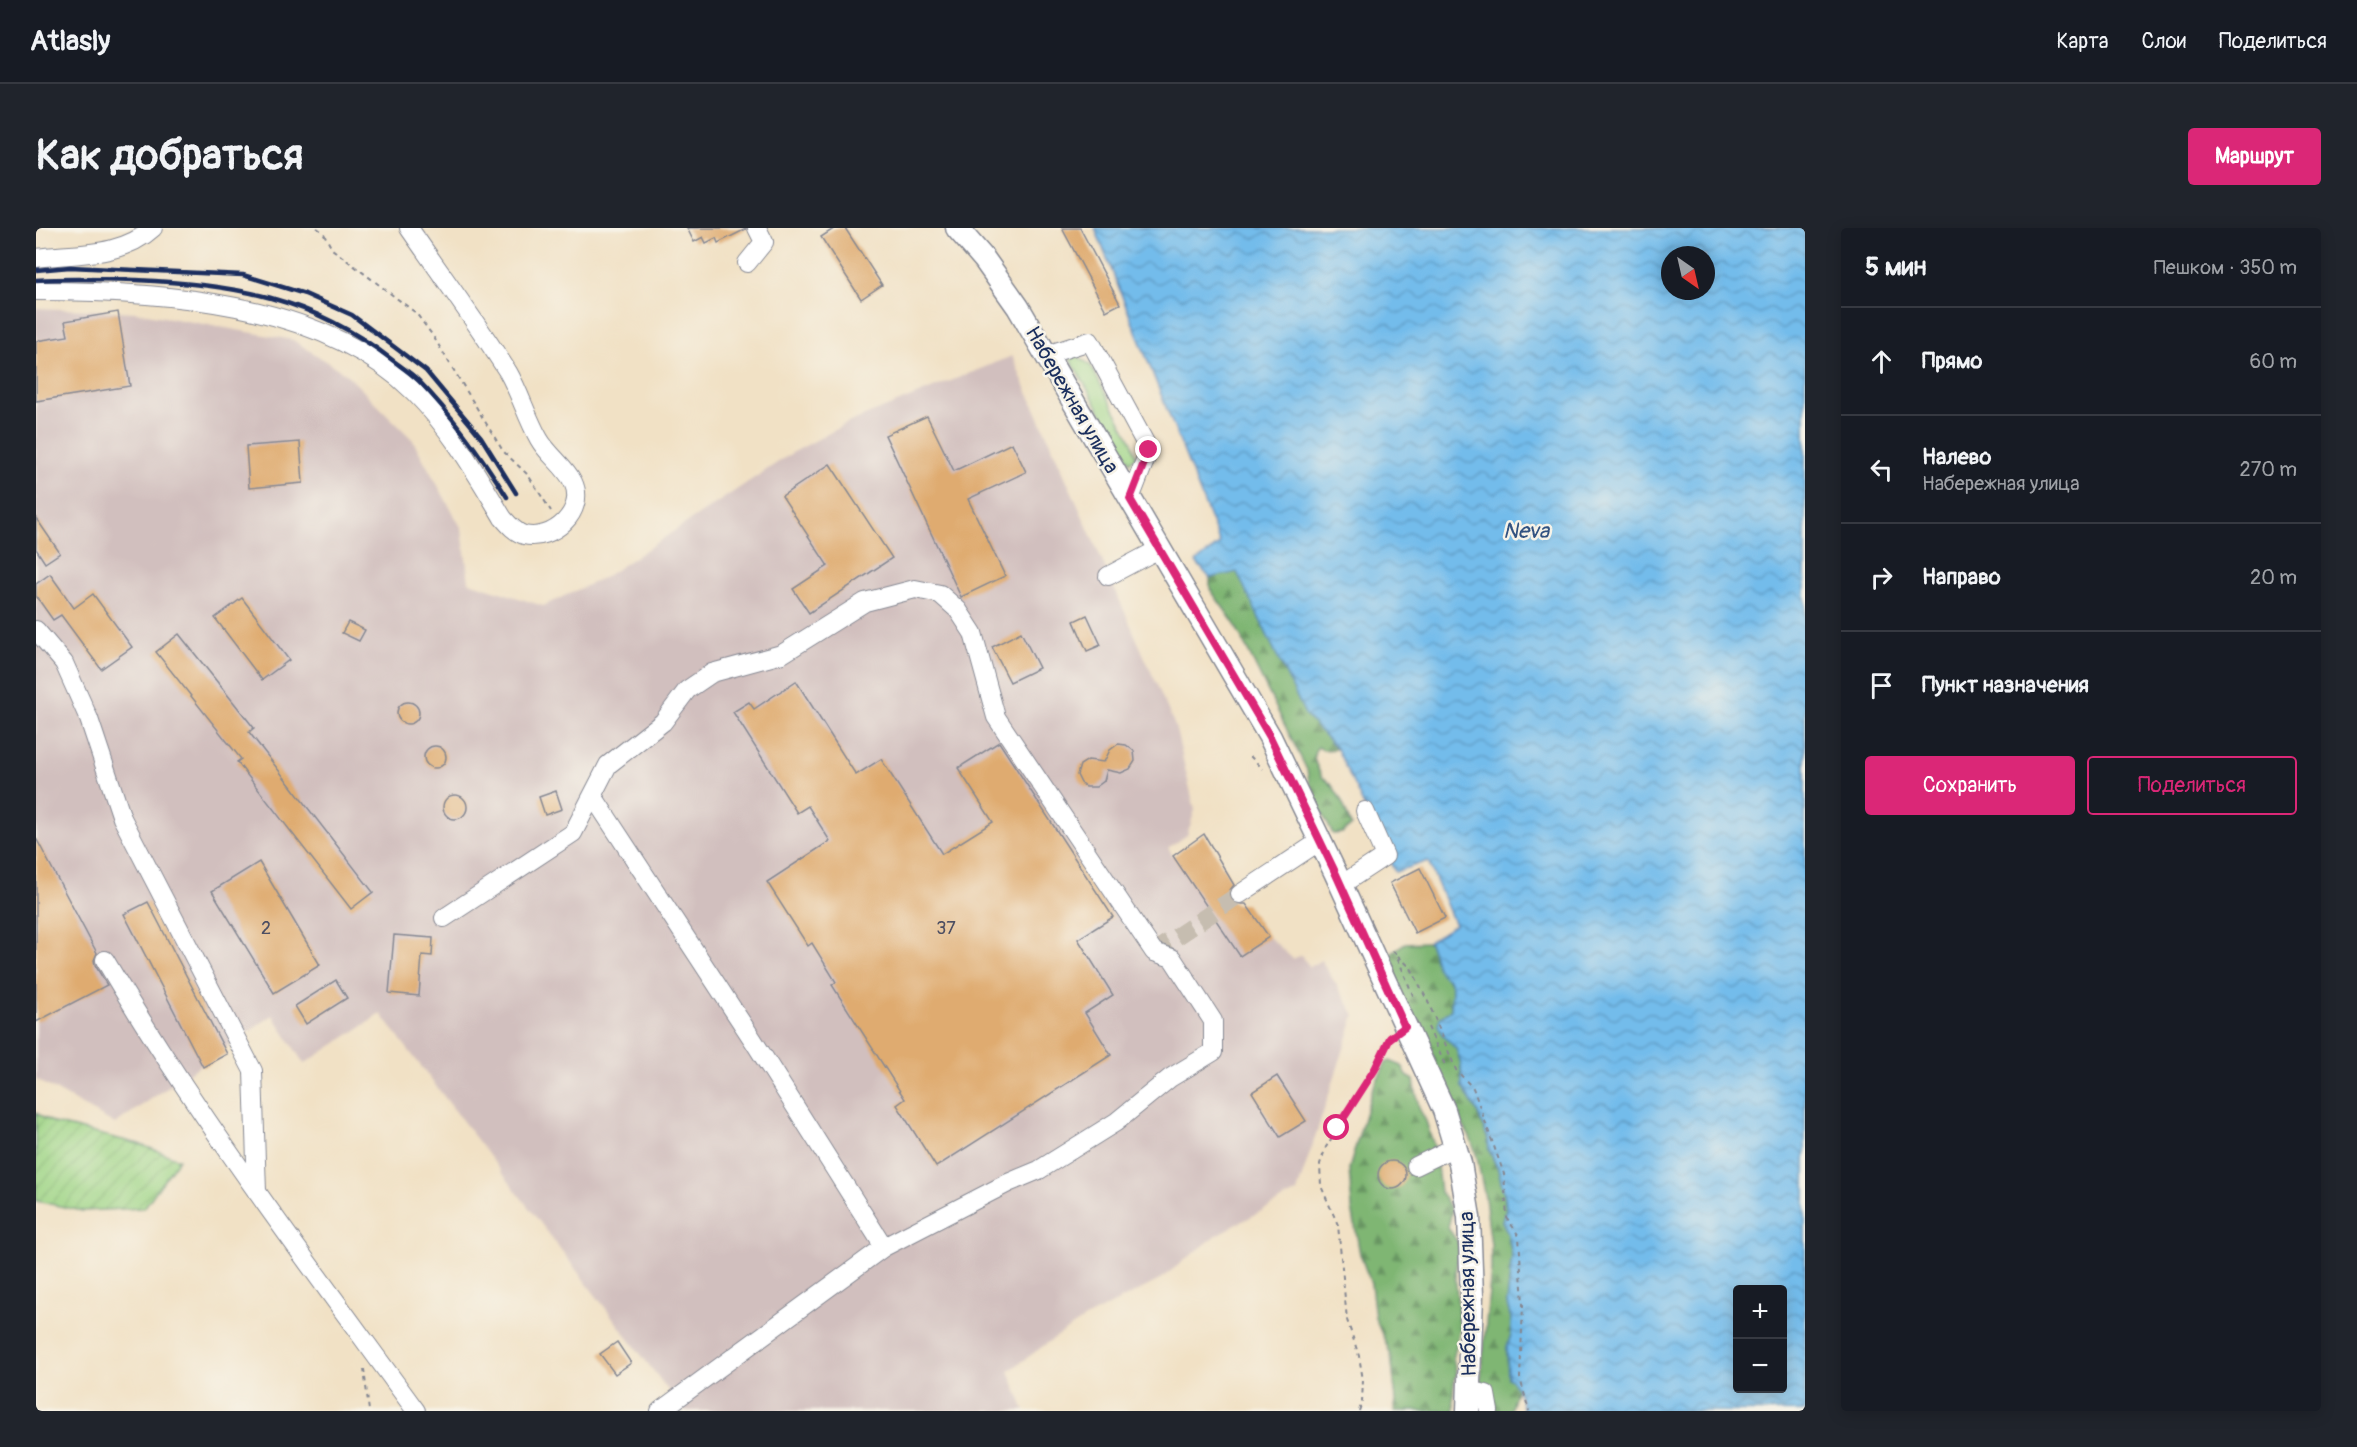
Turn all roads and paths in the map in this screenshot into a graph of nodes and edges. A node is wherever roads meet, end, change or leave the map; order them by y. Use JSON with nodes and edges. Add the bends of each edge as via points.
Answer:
{"nodes":[{"id":1,"x":153,"y":228,"type":"edge"},
{"id":2,"x":317,"y":228,"type":"edge"},
{"id":3,"x":409,"y":228,"type":"edge"},
{"id":4,"x":758,"y":228,"type":"edge"},
{"id":5,"x":957,"y":228,"type":"edge"},
{"id":6,"x":36,"y":258,"type":"edge"},
{"id":7,"x":747,"y":263,"type":"dead end"},
{"id":8,"x":36,"y":291,"type":"edge"},
{"id":9,"x":1046,"y":355,"type":"junction"},
{"id":10,"x":1130,"y":499,"type":"junction"},
{"id":11,"x":561,"y":526,"type":"junction"},
{"id":12,"x":1159,"y":549,"type":"junction"},
{"id":13,"x":1108,"y":576,"type":"dead end"},
{"id":14,"x":36,"y":630,"type":"edge"},
{"id":15,"x":593,"y":796,"type":"junction"},
{"id":16,"x":1365,"y":811,"type":"dead end"},
{"id":17,"x":1320,"y":841,"type":"junction"},
{"id":18,"x":1341,"y":885,"type":"junction"},
{"id":19,"x":1240,"y":894,"type":"tunnel mouth"},
{"id":20,"x":444,"y":918,"type":"dead end"},
{"id":21,"x":1396,"y":954,"type":"dead end"},
{"id":22,"x":105,"y":960,"type":"dead end"},
{"id":23,"x":1405,"y":1027,"type":"junction"},
{"id":24,"x":1455,"y":1148,"type":"junction"},
{"id":25,"x":1416,"y":1166,"type":"dead end"},
{"id":26,"x":257,"y":1192,"type":"junction"},
{"id":27,"x":884,"y":1248,"type":"junction"},
{"id":28,"x":366,"y":1343,"type":"junction"},
{"id":29,"x":1468,"y":1401,"type":"edge"},
{"id":30,"x":369,"y":1411,"type":"edge"},
{"id":31,"x":416,"y":1411,"type":"edge"},
{"id":32,"x":660,"y":1411,"type":"edge"},
{"id":33,"x":1359,"y":1411,"type":"edge"},
{"id":34,"x":1489,"y":1411,"type":"edge"},
{"id":35,"x":1529,"y":1411,"type":"edge"}],
"edges":[{"from":1,"to":6,"type":"lane","via":[[136,242],[113,250]]},
{"from":2,"to":11,"type":"path","via":[[332,249],[416,313],[503,451],[528,475]]},
{"from":3,"to":11,"type":"lane","via":[[509,374],[539,440],[574,483],[576,500],[572,515]]},
{"from":4,"to":7,"type":"lane","via":[[764,242]]},
{"from":5,"to":9,"type":"main road","name":"Набережная улица","via":[[1000,281]]},
{"from":8,"to":11,"type":"lane","via":[[136,294],[204,302],[311,327],[377,363],[412,390],[455,440],[513,529],[525,535],[543,534]]},
{"from":9,"to":10,"type":"main road","name":"Набережная улица"},
{"from":9,"to":10,"type":"lane","via":[[1090,341],[1149,450]]},
{"from":10,"to":12,"type":"main road","name":"Набережная улица"},
{"from":12,"to":13,"type":"lane"},
{"from":12,"to":17,"type":"main road","name":"Набережная улица","via":[[1270,737]]},
{"from":14,"to":26,"type":"lane","via":[[64,663],[89,719],[122,818],[253,1071]]},
{"from":15,"to":20,"type":"lane","via":[[573,833]]},
{"from":15,"to":27,"type":"lane"},
{"from":15,"to":27,"type":"lane","via":[[608,765],[663,722],[687,690],[712,673],[782,654],[866,602],[915,589],[940,594],[958,610],[973,633],[996,717],[1154,951],[1172,958],[1213,1021],[1213,1052],[1170,1078],[1116,1122],[1039,1170]]},
{"from":16,"to":18,"type":"lane","via":[[1385,856]]},
{"from":17,"to":18,"type":"main road","name":"Набережная улица"},
{"from":17,"to":19,"type":"lane"},
{"from":18,"to":23,"type":"main road","name":"Набережная улица"},
{"from":21,"to":35,"type":"path","via":[[1411,968],[1456,1070],[1473,1088],[1504,1174],[1507,1218],[1519,1236],[1523,1305],[1520,1378]]},
{"from":22,"to":26,"type":"lane","via":[[141,1021]]},
{"from":23,"to":24,"type":"main road","name":"Набережная улица","via":[[1444,1110]]},
{"from":23,"to":33,"type":"path","via":[[1390,1038],[1326,1147],[1320,1164],[1321,1186],[1338,1225],[1347,1320],[1363,1380]]},
{"from":24,"to":25,"type":"lane"},
{"from":24,"to":29,"type":"main road","name":"Набережная улица","via":[[1469,1216],[1472,1256]]},
{"from":26,"to":28,"type":"lane"},
{"from":27,"to":32,"type":"lane"},
{"from":28,"to":30,"type":"path","via":[[364,1370]]},
{"from":28,"to":31,"type":"lane"},
{"from":29,"to":34,"type":"lane","via":[[1486,1394]]}]}
